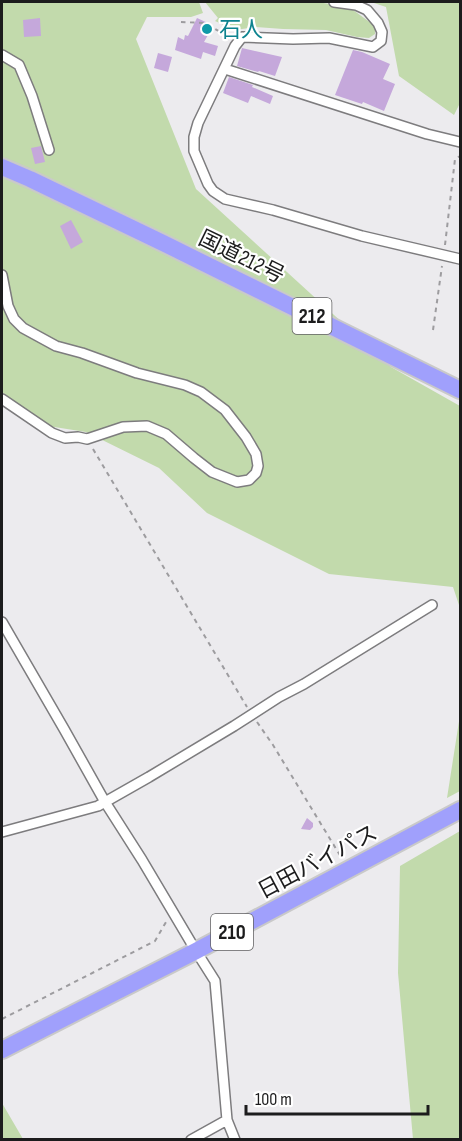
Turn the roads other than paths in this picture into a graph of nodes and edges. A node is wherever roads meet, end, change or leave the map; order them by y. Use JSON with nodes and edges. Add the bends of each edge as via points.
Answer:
{"nodes":[{"id":1,"x":334,"y":2,"type":"edge"},
{"id":2,"x":2,"y":55,"type":"edge"},
{"id":3,"x":225,"y":69,"type":"junction"},
{"id":4,"x":460,"y":141,"type":"edge"},
{"id":5,"x":49,"y":150,"type":"dead end"},
{"id":6,"x":2,"y":167,"type":"edge"},
{"id":7,"x":460,"y":259,"type":"edge"},
{"id":8,"x":2,"y":275,"type":"edge"},
{"id":9,"x":460,"y":390,"type":"edge"},
{"id":10,"x":2,"y":399,"type":"edge"},
{"id":11,"x":432,"y":605,"type":"dead end"},
{"id":12,"x":2,"y":622,"type":"edge"},
{"id":13,"x":105,"y":802,"type":"junction"},
{"id":14,"x":460,"y":810,"type":"edge"},
{"id":15,"x":2,"y":832,"type":"edge"},
{"id":16,"x":196,"y":951,"type":"junction"},
{"id":17,"x":2,"y":1050,"type":"edge"},
{"id":18,"x":228,"y":1120,"type":"junction"},
{"id":19,"x":191,"y":1140,"type":"edge"},
{"id":20,"x":235,"y":1140,"type":"edge"}],
"edges":[{"from":1,"to":3,"type":"street","via":[[367,10],[378,23],[381,40],[373,47],[329,38],[242,37]]},
{"from":2,"to":5,"type":"street","via":[[19,65]]},
{"from":3,"to":4,"type":"street"},
{"from":3,"to":7,"type":"street","via":[[194,137],[194,151],[213,191],[225,200]]},
{"from":6,"to":9,"type":"highway","name":"国道212号","number":"212"},
{"from":8,"to":10,"type":"street","via":[[8,306],[23,328],[56,346],[201,392],[225,410],[246,436],[258,466],[249,480],[237,482],[212,472],[166,434],[147,426],[123,427],[87,439],[65,438],[52,434]]},
{"from":11,"to":13,"type":"street"},
{"from":12,"to":13,"type":"street"},
{"from":13,"to":15,"type":"street"},
{"from":13,"to":16,"type":"street"},
{"from":14,"to":16,"type":"highway","name":"日田バイパス","number":"210"},
{"from":16,"to":17,"type":"highway","name":"日田バイパス","number":"210"},
{"from":16,"to":18,"type":"street","via":[[215,981]]},
{"from":18,"to":19,"type":"street"},
{"from":18,"to":20,"type":"street"}]}
